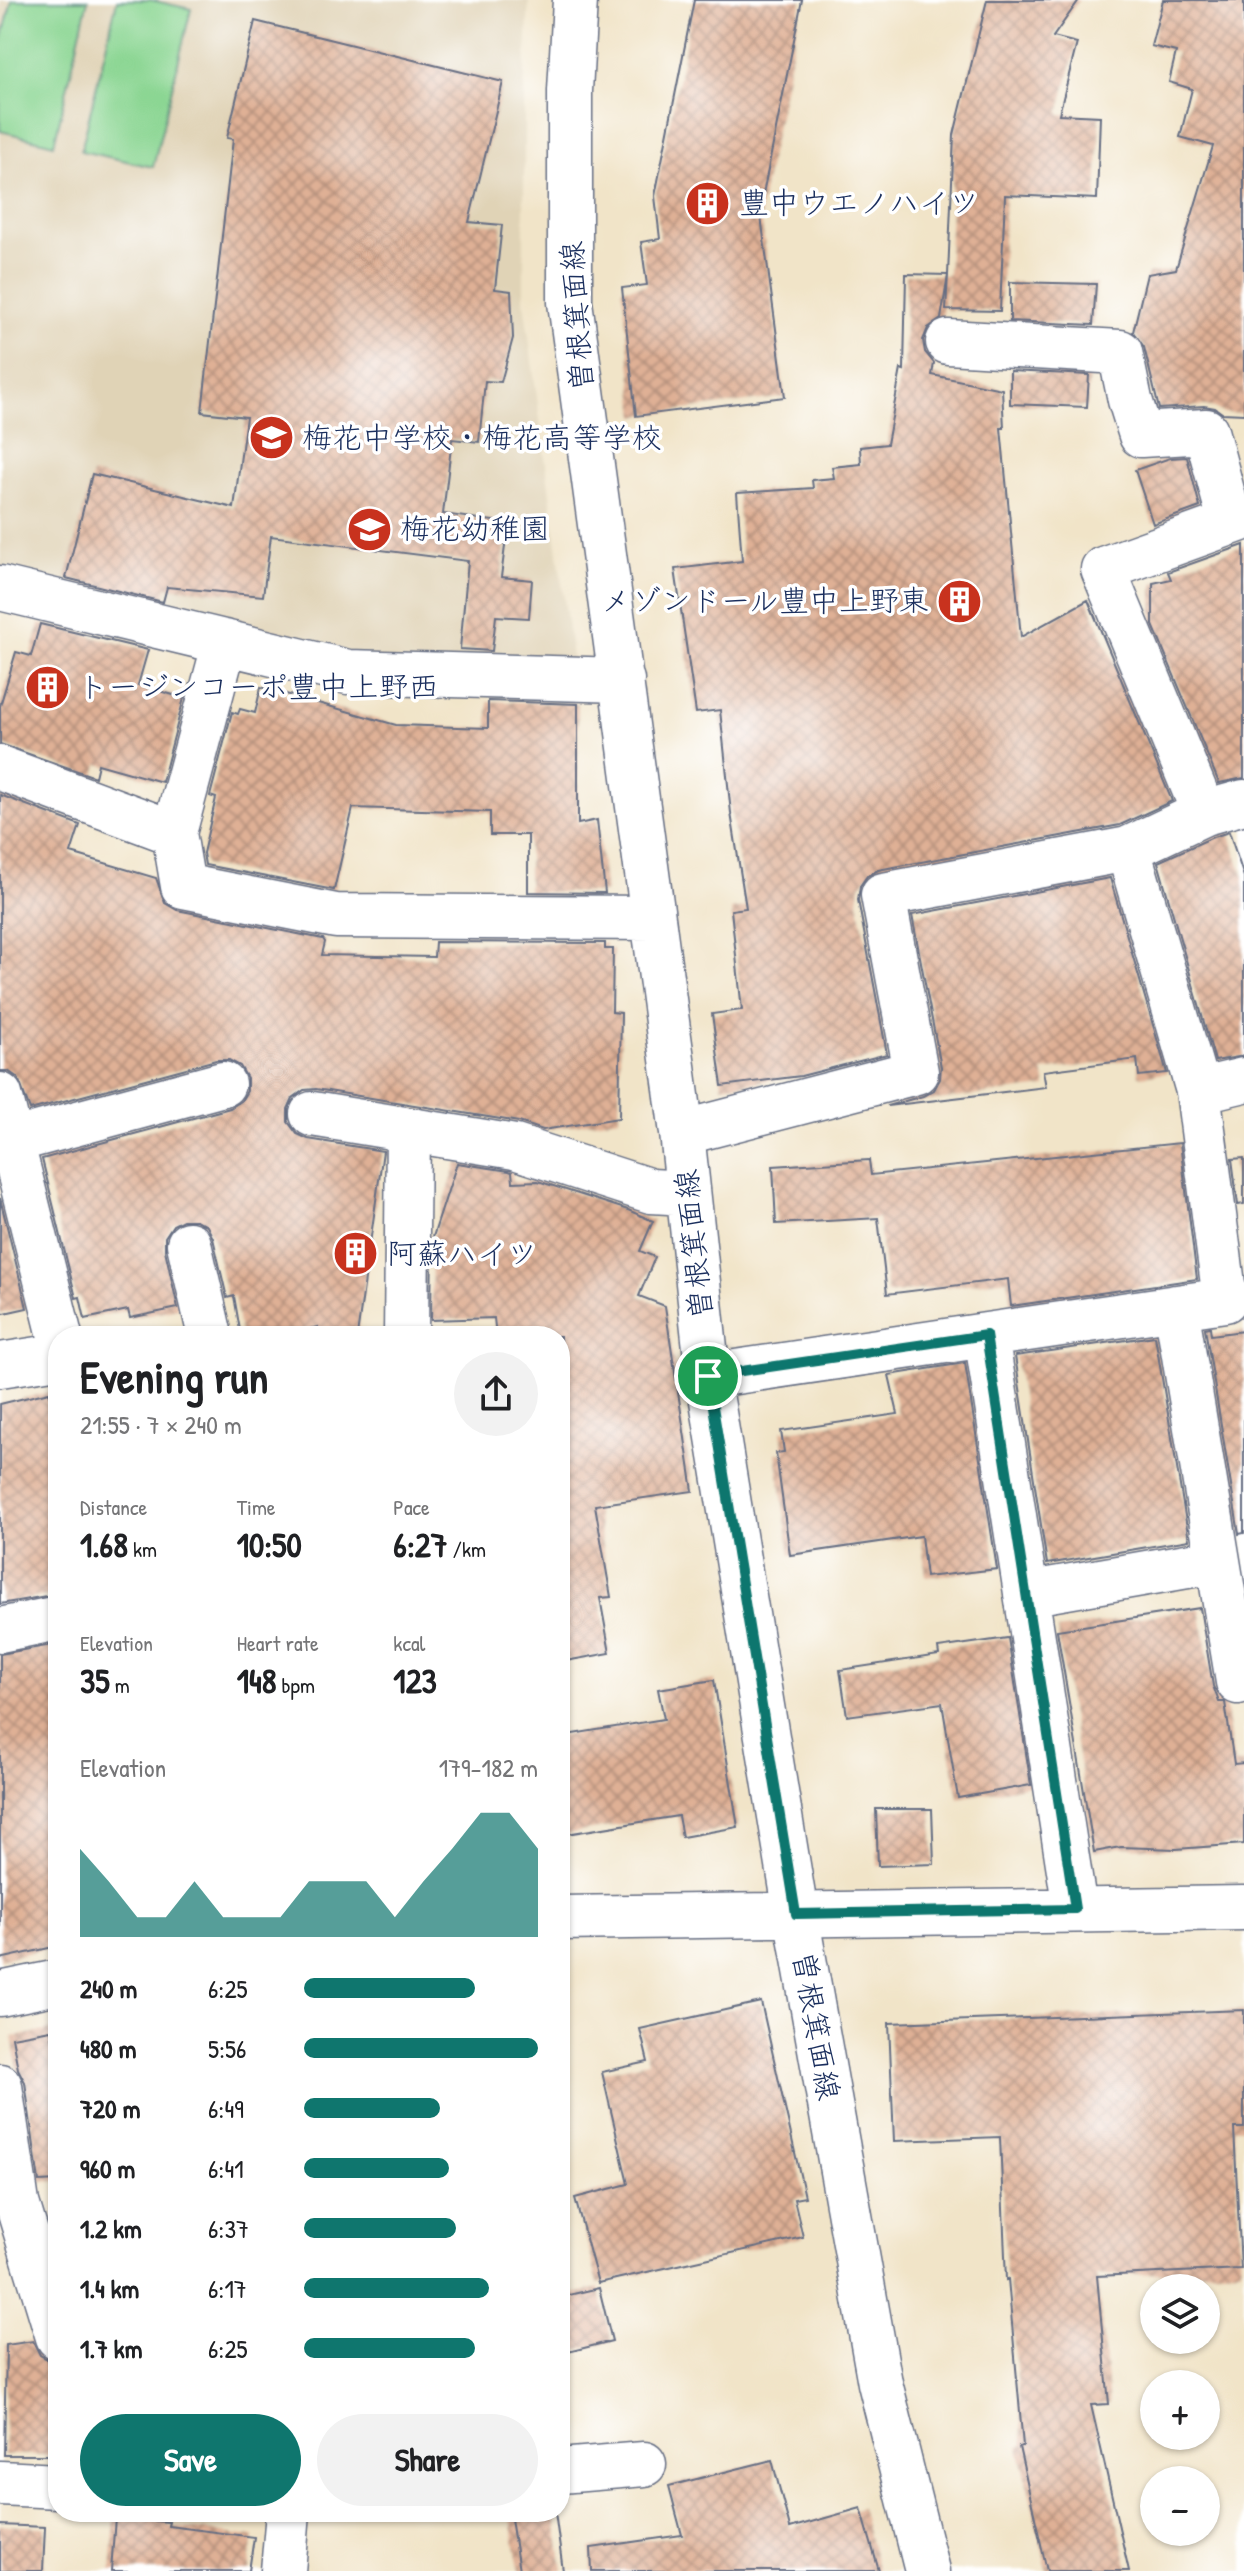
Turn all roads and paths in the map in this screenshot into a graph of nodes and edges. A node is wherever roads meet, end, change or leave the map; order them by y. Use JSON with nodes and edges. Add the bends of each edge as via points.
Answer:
{"nodes":[{"id":1,"x":575,"y":0,"type":"edge"},
{"id":2,"x":948,"y":342,"type":"dead end"},
{"id":3,"x":1237,"y":520,"type":"edge"},
{"id":4,"x":0,"y":588,"type":"edge"},
{"id":5,"x":225,"y":642,"type":"junction"},
{"id":6,"x":622,"y":680,"type":"junction"},
{"id":7,"x":0,"y":768,"type":"edge"},
{"id":8,"x":1224,"y":807,"type":"edge"},
{"id":9,"x":174,"y":833,"type":"junction"},
{"id":10,"x":1128,"y":849,"type":"junction"},
{"id":11,"x":653,"y":918,"type":"junction"},
{"id":12,"x":1244,"y":1080,"type":"edge"},
{"id":13,"x":223,"y":1084,"type":"dead end"},
{"id":14,"x":1198,"y":1091,"type":"junction"},
{"id":15,"x":0,"y":1095,"type":"edge"},
{"id":16,"x":312,"y":1114,"type":"dead end"},
{"id":17,"x":408,"y":1130,"type":"junction"},
{"id":18,"x":682,"y":1133,"type":"junction"},
{"id":19,"x":11,"y":1141,"type":"junction"},
{"id":20,"x":688,"y":1193,"type":"junction"},
{"id":21,"x":189,"y":1244,"type":"dead end"},
{"id":22,"x":1176,"y":1307,"type":"junction"},
{"id":23,"x":57,"y":1326,"type":"edge"},
{"id":24,"x":199,"y":1326,"type":"edge"},
{"id":25,"x":406,"y":1326,"type":"edge"},
{"id":26,"x":986,"y":1335,"type":"junction"},
{"id":27,"x":48,"y":1358,"type":"edge"},
{"id":28,"x":0,"y":1365,"type":"edge"},
{"id":29,"x":708,"y":1376,"type":"junction"},
{"id":30,"x":1216,"y":1561,"type":"junction"},
{"id":31,"x":1026,"y":1594,"type":"junction"},
{"id":32,"x":48,"y":1620,"type":"edge"},
{"id":33,"x":0,"y":1630,"type":"edge"},
{"id":34,"x":1238,"y":1682,"type":"dead end"},
{"id":35,"x":1244,"y":1908,"type":"edge"},
{"id":36,"x":1075,"y":1909,"type":"junction"},
{"id":37,"x":796,"y":1914,"type":"junction"},
{"id":38,"x":570,"y":1918,"type":"edge"},
{"id":39,"x":48,"y":1984,"type":"edge"},
{"id":40,"x":0,"y":1994,"type":"edge"},
{"id":41,"x":0,"y":2086,"type":"edge"},
{"id":42,"x":48,"y":2304,"type":"edge"},
{"id":43,"x":644,"y":2464,"type":"dead end"},
{"id":44,"x":570,"y":2470,"type":"edge"},
{"id":45,"x":0,"y":2483,"type":"edge"},
{"id":46,"x":48,"y":2485,"type":"edge"},
{"id":47,"x":287,"y":2522,"type":"edge"},
{"id":48,"x":283,"y":2571,"type":"edge"},
{"id":49,"x":927,"y":2571,"type":"edge"}],
"edges":[{"from":1,"to":6,"type":"street","name":"曽根箕面線","via":[[570,302]]},
{"from":2,"to":3,"type":"street","via":[[1120,352],[1141,435],[1206,431]]},
{"from":3,"to":8,"type":"street","via":[[1103,569]]},
{"from":4,"to":5,"type":"street"},
{"from":5,"to":6,"type":"street","via":[[348,672]]},
{"from":5,"to":9,"type":"street"},
{"from":6,"to":11,"type":"street","name":"曽根箕面線"},
{"from":7,"to":9,"type":"street"},
{"from":8,"to":10,"type":"street"},
{"from":9,"to":11,"type":"street","via":[[183,886],[336,916]]},
{"from":10,"to":14,"type":"street"},
{"from":10,"to":18,"type":"street","via":[[883,895],[916,1072]]},
{"from":11,"to":18,"type":"street","name":"曽根箕面線"},
{"from":12,"to":14,"type":"street"},
{"from":13,"to":19,"type":"street"},
{"from":14,"to":22,"type":"street","via":[[1225,1300]]},
{"from":15,"to":19,"type":"street"},
{"from":16,"to":17,"type":"street"},
{"from":17,"to":20,"type":"street","via":[[515,1147],[651,1191]]},
{"from":17,"to":25,"type":"street"},
{"from":18,"to":20,"type":"street","name":"曽根箕面線"},
{"from":19,"to":23,"type":"street"},
{"from":20,"to":29,"type":"street","name":"曽根箕面線"},
{"from":21,"to":24,"type":"street"},
{"from":22,"to":26,"type":"street"},
{"from":22,"to":30,"type":"street"},
{"from":26,"to":29,"type":"street"},
{"from":26,"to":31,"type":"street"},
{"from":27,"to":28,"type":"street"},
{"from":29,"to":37,"type":"street","name":"曽根箕面線"},
{"from":30,"to":31,"type":"street"},
{"from":30,"to":34,"type":"street"},
{"from":31,"to":36,"type":"street"},
{"from":32,"to":33,"type":"street"},
{"from":35,"to":36,"type":"street"},
{"from":36,"to":37,"type":"street"},
{"from":37,"to":38,"type":"street"},
{"from":37,"to":49,"type":"street","name":"曽根箕面線","via":[[880,2383]]},
{"from":39,"to":40,"type":"street"},
{"from":41,"to":42,"type":"street","via":[[17,2203]]},
{"from":43,"to":44,"type":"street"},
{"from":45,"to":46,"type":"street"},
{"from":47,"to":48,"type":"street"}]}
